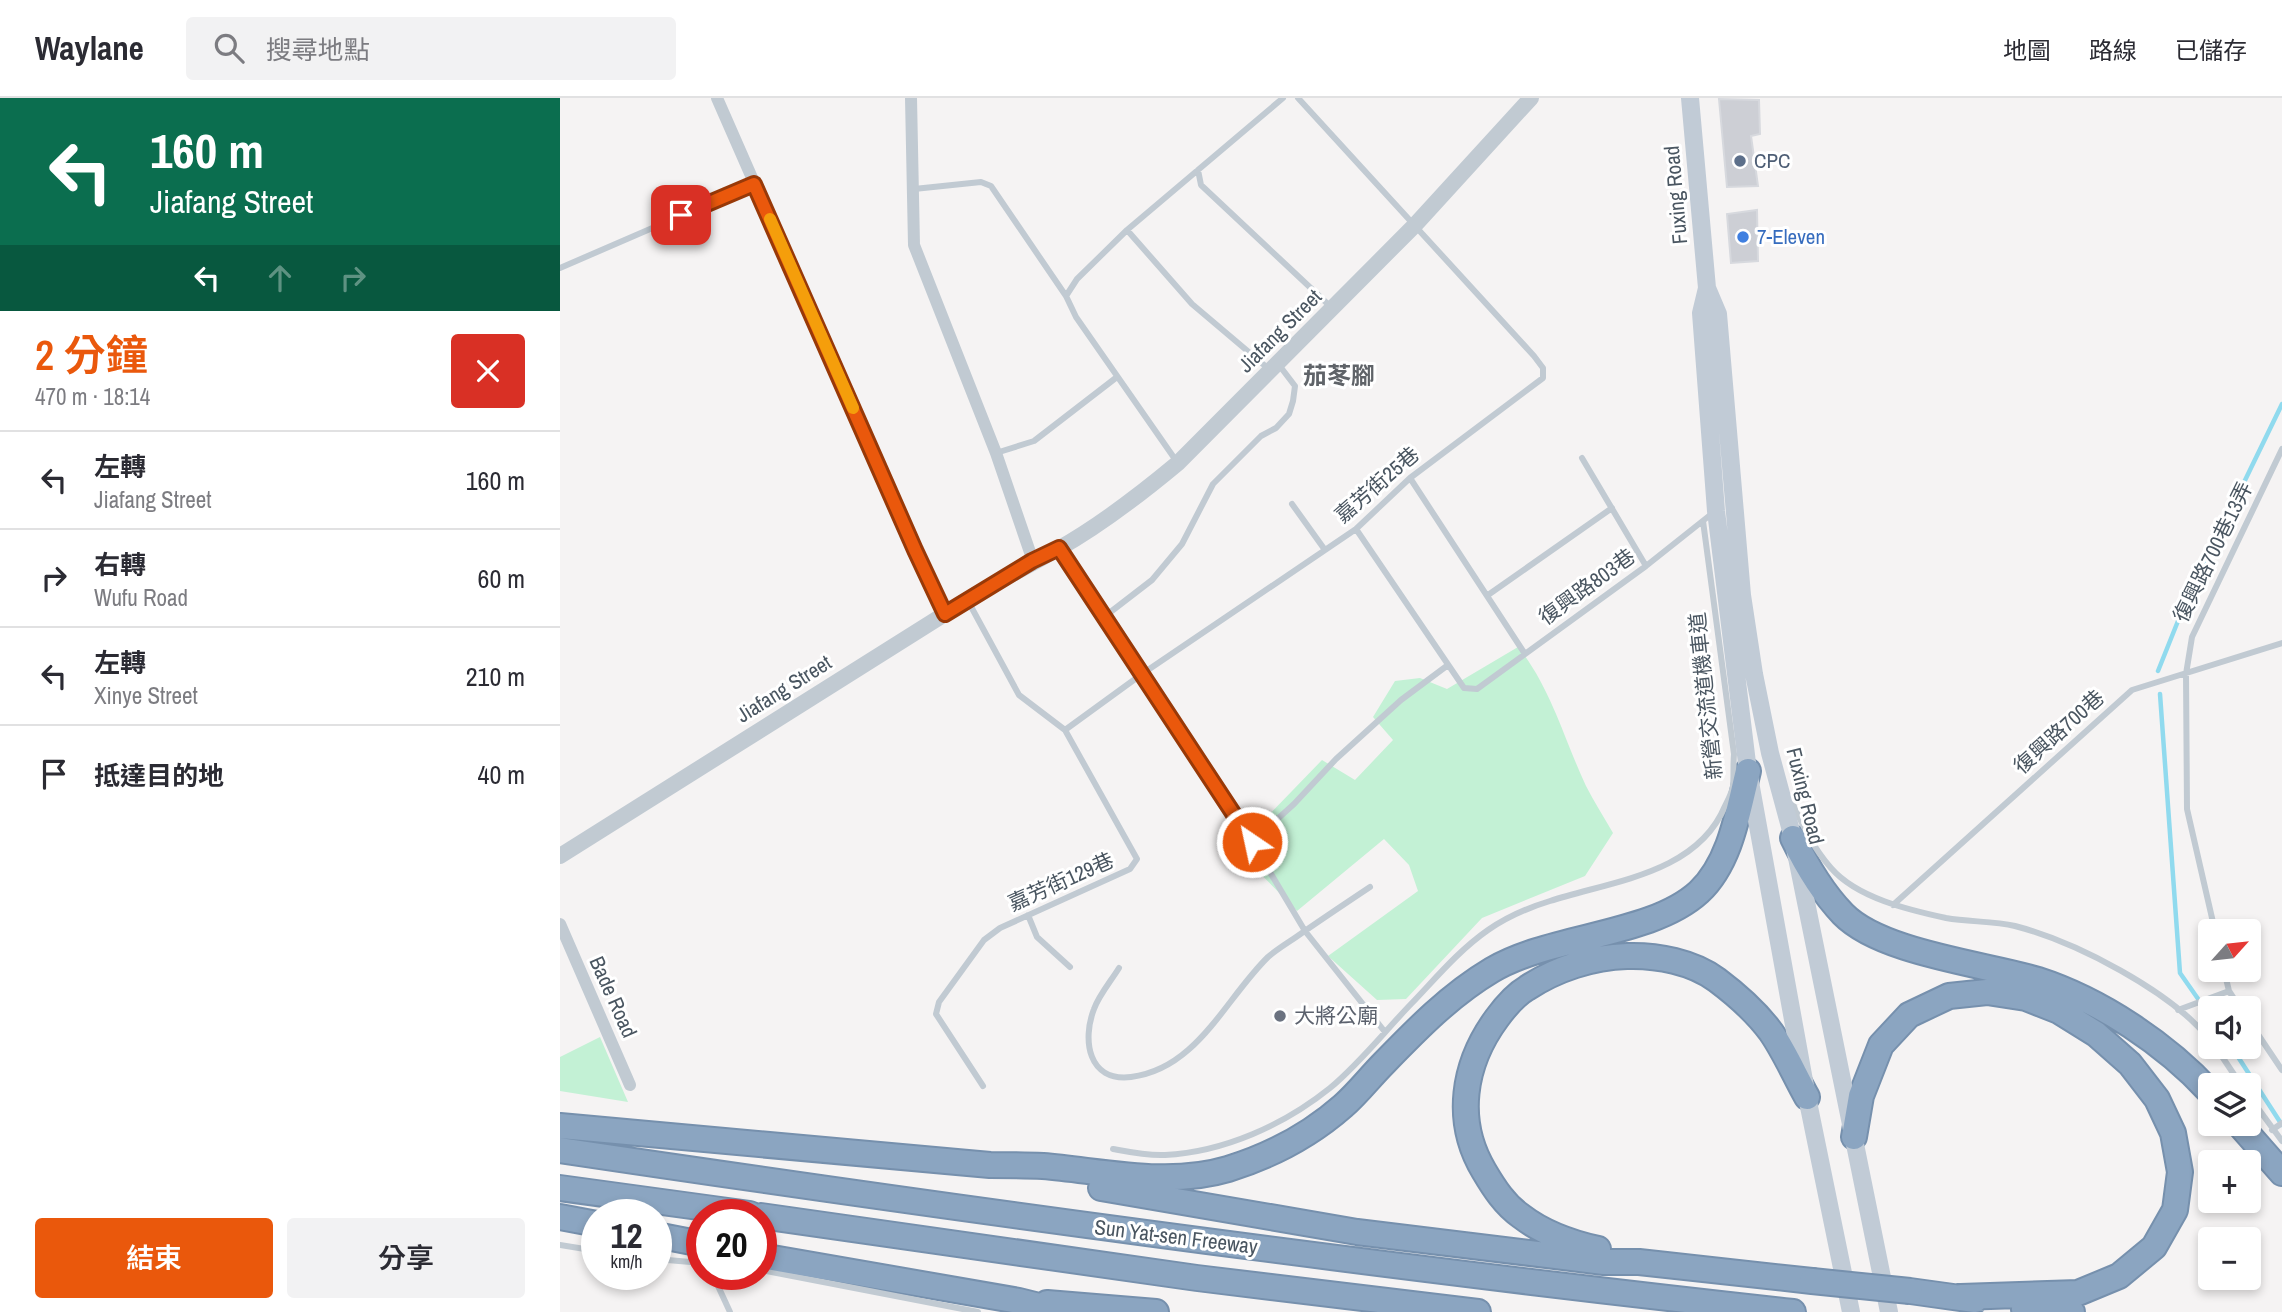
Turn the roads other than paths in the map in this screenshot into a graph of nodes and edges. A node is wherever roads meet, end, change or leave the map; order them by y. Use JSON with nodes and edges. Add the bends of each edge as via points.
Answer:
{"nodes":[{"id":1,"x":717,"y":98,"type":"edge"},
{"id":2,"x":911,"y":98,"type":"edge"},
{"id":3,"x":1283,"y":98,"type":"edge"},
{"id":4,"x":1298,"y":98,"type":"edge"},
{"id":5,"x":1531,"y":98,"type":"edge"},
{"id":6,"x":1690,"y":98,"type":"edge"},
{"id":7,"x":1198,"y":170,"type":"junction"},
{"id":8,"x":754,"y":184,"type":"junction"},
{"id":9,"x":914,"y":189,"type":"junction"},
{"id":10,"x":1415,"y":225,"type":"junction"},
{"id":11,"x":1127,"y":230,"type":"junction"},
{"id":12,"x":560,"y":268,"type":"edge"},
{"id":13,"x":1707,"y":288,"type":"junction"},
{"id":14,"x":1066,"y":296,"type":"junction"},
{"id":15,"x":1332,"y":308,"type":"junction"},
{"id":16,"x":1274,"y":367,"type":"junction"},
{"id":17,"x":1117,"y":377,"type":"junction"},
{"id":18,"x":2282,"y":449,"type":"edge"},
{"id":19,"x":996,"y":453,"type":"junction"},
{"id":20,"x":1582,"y":458,"type":"dead end"},
{"id":21,"x":1178,"y":463,"type":"junction"},
{"id":22,"x":1410,"y":478,"type":"junction"},
{"id":23,"x":1292,"y":504,"type":"dead end"},
{"id":24,"x":1612,"y":508,"type":"junction"},
{"id":25,"x":1709,"y":516,"type":"junction"},
{"id":26,"x":1356,"y":529,"type":"junction"},
{"id":27,"x":1059,"y":548,"type":"junction"},
{"id":28,"x":1325,"y":550,"type":"junction"},
{"id":29,"x":1032,"y":561,"type":"junction"},
{"id":30,"x":1646,"y":566,"type":"junction"},
{"id":31,"x":1488,"y":595,"type":"junction"},
{"id":32,"x":967,"y":600,"type":"junction"},
{"id":33,"x":945,"y":614,"type":"junction"},
{"id":34,"x":1104,"y":617,"type":"junction"},
{"id":35,"x":2282,"y":643,"type":"edge"},
{"id":36,"x":1525,"y":654,"type":"junction"},
{"id":37,"x":1448,"y":665,"type":"junction"},
{"id":38,"x":1142,"y":674,"type":"junction"},
{"id":39,"x":2186,"y":674,"type":"junction"},
{"id":40,"x":1065,"y":730,"type":"junction"},
{"id":41,"x":1770,"y":753,"type":"junction"},
{"id":42,"x":1748,"y":771,"type":"junction"},
{"id":43,"x":1793,"y":838,"type":"junction"},
{"id":44,"x":1252,"y":842,"type":"junction"},
{"id":45,"x":560,"y":856,"type":"edge"},
{"id":46,"x":1370,"y":887,"type":"dead end"},
{"id":47,"x":1893,"y":905,"type":"junction"},
{"id":48,"x":1028,"y":915,"type":"junction"},
{"id":49,"x":2212,"y":919,"type":"edge"},
{"id":50,"x":560,"y":924,"type":"edge"},
{"id":51,"x":1305,"y":931,"type":"junction"},
{"id":52,"x":1070,"y":967,"type":"dead end"},
{"id":53,"x":1119,"y":968,"type":"dead end"},
{"id":54,"x":2227,"y":982,"type":"edge"},
{"id":55,"x":2229,"y":991,"type":"junction"},
{"id":56,"x":2232,"y":996,"type":"edge"},
{"id":57,"x":2178,"y":1010,"type":"junction"},
{"id":58,"x":2198,"y":1029,"type":"edge"},
{"id":59,"x":1385,"y":1032,"type":"junction"},
{"id":60,"x":2261,"y":1039,"type":"edge"},
{"id":61,"x":2282,"y":1070,"type":"edge"},
{"id":62,"x":2198,"y":1080,"type":"edge"},
{"id":63,"x":630,"y":1085,"type":"dead end"},
{"id":64,"x":983,"y":1086,"type":"dead end"},
{"id":65,"x":1807,"y":1097,"type":"junction"},
{"id":66,"x":2261,"y":1114,"type":"edge"},
{"id":67,"x":2282,"y":1123,"type":"edge"},
{"id":68,"x":560,"y":1126,"type":"edge"},
{"id":69,"x":2272,"y":1130,"type":"junction"},
{"id":70,"x":2250,"y":1136,"type":"edge"},
{"id":71,"x":1854,"y":1137,"type":"junction"},
{"id":72,"x":2282,"y":1141,"type":"edge"},
{"id":73,"x":1112,"y":1149,"type":"dead end"},
{"id":74,"x":560,"y":1150,"type":"edge"},
{"id":75,"x":990,"y":1165,"type":"junction"},
{"id":76,"x":2282,"y":1173,"type":"edge"},
{"id":77,"x":560,"y":1188,"type":"edge"},
{"id":78,"x":686,"y":1205,"type":"edge"},
{"id":79,"x":560,"y":1217,"type":"edge"},
{"id":80,"x":777,"y":1218,"type":"edge"},
{"id":81,"x":581,"y":1221,"type":"edge"},
{"id":82,"x":560,"y":1245,"type":"edge"},
{"id":83,"x":581,"y":1248,"type":"edge"},
{"id":84,"x":777,"y":1259,"type":"edge"},
{"id":85,"x":1639,"y":1262,"type":"junction"},
{"id":86,"x":777,"y":1273,"type":"edge"},
{"id":87,"x":720,"y":1290,"type":"edge"},
{"id":88,"x":1961,"y":1297,"type":"junction"},
{"id":89,"x":1018,"y":1301,"type":"junction"},
{"id":90,"x":730,"y":1312,"type":"edge"},
{"id":91,"x":978,"y":1312,"type":"edge"},
{"id":92,"x":1063,"y":1312,"type":"edge"},
{"id":93,"x":1156,"y":1312,"type":"edge"},
{"id":94,"x":1478,"y":1312,"type":"edge"},
{"id":95,"x":1793,"y":1312,"type":"edge"},
{"id":96,"x":1851,"y":1312,"type":"edge"},
{"id":97,"x":1889,"y":1312,"type":"edge"},
{"id":98,"x":2072,"y":1312,"type":"edge"}],
"edges":[{"from":1,"to":8,"type":"street"},
{"from":2,"to":9,"type":"street"},
{"from":3,"to":7,"type":"lane"},
{"from":4,"to":10,"type":"lane"},
{"from":5,"to":10,"type":"street","name":"Jiafang Street"},
{"from":6,"to":13,"type":"main road","name":"Fuxing Road"},
{"from":7,"to":11,"type":"lane"},
{"from":7,"to":15,"type":"lane","via":[[1201,185]]},
{"from":8,"to":12,"type":"lane"},
{"from":8,"to":33,"type":"street"},
{"from":9,"to":14,"type":"lane","via":[[981,182],[991,186]]},
{"from":9,"to":19,"type":"street","via":[[914,245]]},
{"from":10,"to":15,"type":"street","name":"Jiafang Street"},
{"from":10,"to":22,"type":"lane","name":"嘉芳街25巷","via":[[1543,368],[1543,378]]},
{"from":11,"to":14,"type":"lane"},
{"from":11,"to":16,"type":"lane","via":[[1192,304]]},
{"from":13,"to":25,"type":"main road","name":"Fuxing Road","via":[[1701,313]]},
{"from":13,"to":41,"type":"main road","name":"Fuxing Road","via":[[1718,314],[1742,596]]},
{"from":14,"to":17,"type":"lane"},
{"from":15,"to":16,"type":"street","name":"Jiafang Street"},
{"from":16,"to":21,"type":"street","name":"Jiafang Street"},
{"from":16,"to":34,"type":"lane","via":[[1295,386],[1289,414],[1213,484],[1182,544],[1152,580]]},
{"from":17,"to":19,"type":"lane","via":[[1034,441]]},
{"from":17,"to":21,"type":"lane"},
{"from":18,"to":39,"type":"lane","name":"復興路700巷13弄","via":[[2192,637]]},
{"from":19,"to":29,"type":"street"},
{"from":20,"to":24,"type":"lane"},
{"from":21,"to":27,"type":"street","name":"Jiafang Street"},
{"from":22,"to":26,"type":"lane","name":"嘉芳街25巷"},
{"from":22,"to":31,"type":"lane"},
{"from":23,"to":28,"type":"lane"},
{"from":24,"to":30,"type":"lane"},
{"from":24,"to":31,"type":"lane"},
{"from":25,"to":30,"type":"lane","name":"復興路803巷"},
{"from":25,"to":42,"type":"main road","name":"Fuxing Road"},
{"from":25,"to":59,"type":"lane","name":"新營交流道機車道","via":[[1734,754],[1732,788],[1722,814],[1709,834],[1658,869],[1546,902],[1496,925],[1460,951]]},
{"from":26,"to":28,"type":"lane","name":"嘉芳街25巷"},
{"from":26,"to":37,"type":"lane"},
{"from":27,"to":29,"type":"street","name":"Jiafang Street"},
{"from":27,"to":34,"type":"lane"},
{"from":28,"to":38,"type":"lane","name":"嘉芳街25巷"},
{"from":29,"to":32,"type":"street","name":"Jiafang Street"},
{"from":30,"to":36,"type":"lane","name":"復興路803巷"},
{"from":31,"to":36,"type":"lane"},
{"from":32,"to":33,"type":"street","name":"Jiafang Street"},
{"from":32,"to":40,"type":"lane","name":"嘉芳街129巷","via":[[1019,695]]},
{"from":33,"to":45,"type":"street","name":"Jiafang Street"},
{"from":34,"to":38,"type":"lane"},
{"from":35,"to":39,"type":"lane","name":"復興路700巷"},
{"from":36,"to":37,"type":"lane","name":"復興路803巷","via":[[1477,689],[1464,688]]},
{"from":37,"to":44,"type":"lane","via":[[1401,700]]},
{"from":38,"to":40,"type":"lane","name":"嘉芳街25巷"},
{"from":38,"to":44,"type":"lane"},
{"from":39,"to":47,"type":"lane","name":"復興路700巷","via":[[2132,690]]},
{"from":39,"to":49,"type":"lane","name":"復興路700巷13弄","via":[[2187,809]]},
{"from":40,"to":48,"type":"lane","name":"嘉芳街129巷","via":[[1137,859],[1130,869]]},
{"from":41,"to":43,"type":"main road","name":"Fuxing Road"},
{"from":41,"to":47,"type":"lane","via":[[1807,835],[1832,870],[1865,894]]},
{"from":42,"to":65,"type":"main road","name":"Fuxing Road"},
{"from":42,"to":75,"type":"highway","via":[[1731,838],[1720,864],[1699,892],[1654,917],[1548,946],[1494,969],[1424,1021],[1344,1105],[1272,1153],[1225,1170],[1185,1175],[1131,1177]]},
{"from":43,"to":62,"type":"highway","via":[[1822,889],[1844,916],[1878,937],[2040,981],[2091,1003],[2139,1030]]},
{"from":43,"to":71,"type":"main road","name":"Fuxing Road"},
{"from":44,"to":51,"type":"lane"},
{"from":46,"to":51,"type":"lane"},
{"from":47,"to":57,"type":"lane","via":[[2013,926],[2061,941],[2098,958]]},
{"from":48,"to":52,"type":"lane","via":[[1037,937]]},
{"from":48,"to":64,"type":"lane","name":"嘉芳街129巷","via":[[984,940],[939,1002],[936,1014]]},
{"from":50,"to":63,"type":"street","name":"Bade Road"},
{"from":51,"to":53,"type":"lane","via":[[1269,956],[1178,1060],[1152,1073],[1128,1077],[1100,1070],[1091,1056],[1087,1037],[1094,1008]]},
{"from":51,"to":59,"type":"lane"},
{"from":54,"to":55,"type":"lane"},
{"from":55,"to":56,"type":"lane"},
{"from":55,"to":57,"type":"lane"},
{"from":57,"to":58,"type":"lane"},
{"from":59,"to":73,"type":"lane","name":"新營交流道機車道","via":[[1332,1086],[1292,1115],[1256,1132],[1212,1148],[1164,1156]]},
{"from":60,"to":61,"type":"lane"},
{"from":65,"to":85,"type":"highway","via":[[1770,1032],[1745,1003],[1715,978],[1682,963],[1646,956],[1589,961],[1525,989],[1504,1008],[1472,1062],[1465,1098],[1468,1132],[1477,1159],[1495,1190],[1519,1216],[1544,1231]]},
{"from":65,"to":96,"type":"main road","name":"Fuxing Road"},
{"from":66,"to":69,"type":"lane"},
{"from":67,"to":69,"type":"lane"},
{"from":68,"to":75,"type":"highway"},
{"from":69,"to":72,"type":"lane"},
{"from":70,"to":76,"type":"highway"},
{"from":71,"to":88,"type":"highway","via":[[1861,1096],[1881,1045],[1909,1016],[1949,996],[1987,992],[2026,998],[2059,1011],[2105,1041],[2157,1099],[2173,1133],[2179,1172],[2175,1210],[2154,1247],[2119,1276],[2078,1293]]},
{"from":71,"to":97,"type":"main road","name":"Fuxing Road"},
{"from":74,"to":95,"type":"highway","name":"Sun Yat-sen Freeway","via":[[1533,1284]]},
{"from":75,"to":85,"type":"highway","via":[[1051,1180],[1357,1232],[1604,1262]]},
{"from":77,"to":78,"type":"highway"},
{"from":79,"to":81,"type":"highway"},
{"from":80,"to":94,"type":"highway","name":"Sun Yat-sen Freeway","via":[[1196,1278]]},
{"from":82,"to":83,"type":"lane"},
{"from":84,"to":89,"type":"highway"},
{"from":85,"to":88,"type":"highway","bridge":true},
{"from":86,"to":91,"type":"lane"},
{"from":87,"to":90,"type":"lane"},
{"from":88,"to":98,"type":"highway","via":[[2031,1310]]},
{"from":89,"to":92,"type":"highway"},
{"from":89,"to":93,"type":"highway"}]}
